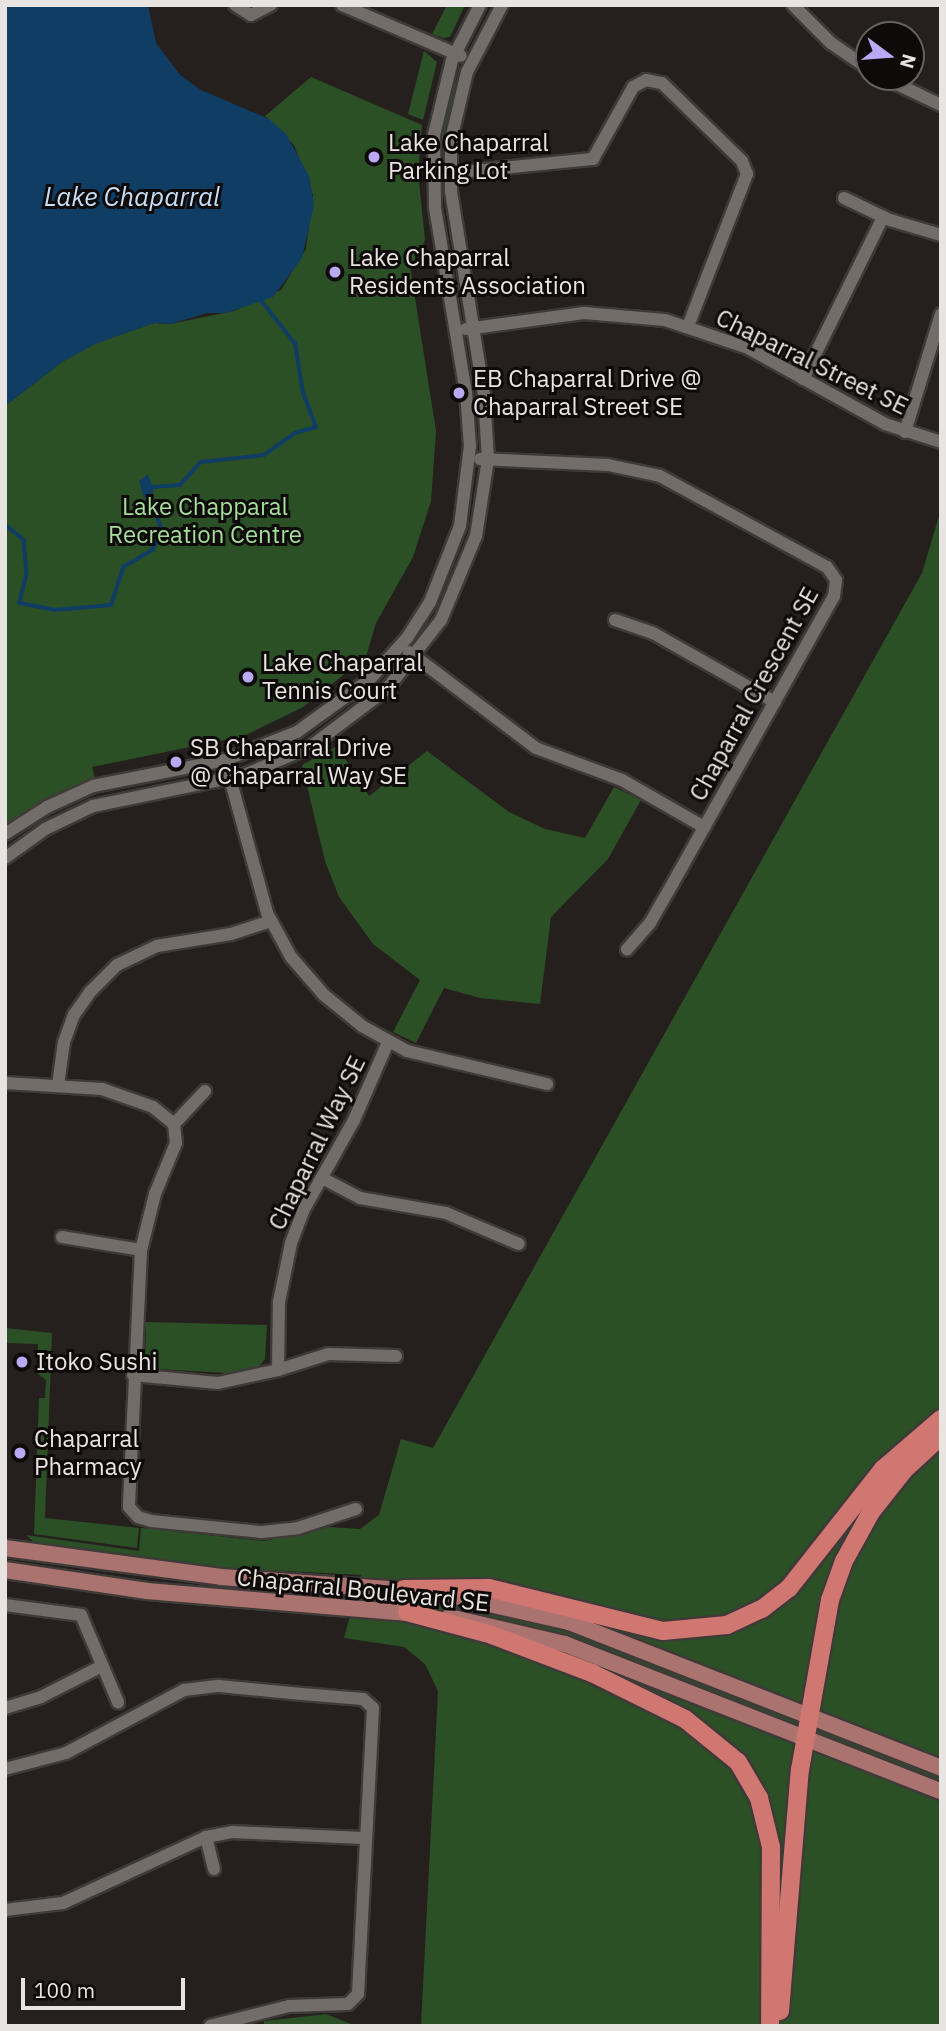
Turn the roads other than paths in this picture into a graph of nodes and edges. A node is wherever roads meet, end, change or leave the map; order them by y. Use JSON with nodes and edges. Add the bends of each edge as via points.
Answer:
{"nodes":[{"id":1,"x":235,"y":5,"type":"edge"},
{"id":2,"x":271,"y":5,"type":"edge"},
{"id":3,"x":342,"y":5,"type":"edge"},
{"id":4,"x":480,"y":5,"type":"edge"},
{"id":5,"x":502,"y":5,"type":"edge"},
{"id":6,"x":793,"y":5,"type":"edge"},
{"id":7,"x":454,"y":53,"type":"junction"},
{"id":8,"x":855,"y":59,"type":"edge"},
{"id":9,"x":471,"y":61,"type":"junction"},
{"id":10,"x":912,"y":91,"type":"edge"},
{"id":11,"x":941,"y":105,"type":"edge"},
{"id":12,"x":450,"y":174,"type":"junction"},
{"id":13,"x":432,"y":175,"type":"junction"},
{"id":14,"x":844,"y":198,"type":"dead end"},
{"id":15,"x":883,"y":217,"type":"junction"},
{"id":16,"x":941,"y":235,"type":"edge"},
{"id":17,"x":941,"y":314,"type":"edge"},
{"id":18,"x":688,"y":326,"type":"junction"},
{"id":19,"x":473,"y":328,"type":"junction"},
{"id":20,"x":456,"y":331,"type":"junction"},
{"id":21,"x":803,"y":379,"type":"junction"},
{"id":22,"x":905,"y":432,"type":"junction"},
{"id":23,"x":941,"y":442,"type":"edge"},
{"id":24,"x":470,"y":458,"type":"junction"},
{"id":25,"x":488,"y":459,"type":"junction"},
{"id":26,"x":615,"y":620,"type":"dead end"},
{"id":27,"x":401,"y":646,"type":"junction"},
{"id":28,"x":416,"y":656,"type":"junction"},
{"id":29,"x":775,"y":702,"type":"junction"},
{"id":30,"x":225,"y":760,"type":"junction"},
{"id":31,"x":230,"y":778,"type":"junction"},
{"id":32,"x":704,"y":827,"type":"junction"},
{"id":33,"x":5,"y":834,"type":"edge"},
{"id":34,"x":5,"y":858,"type":"edge"},
{"id":35,"x":271,"y":921,"type":"junction"},
{"id":36,"x":627,"y":949,"type":"dead end"},
{"id":37,"x":388,"y":1042,"type":"junction"},
{"id":38,"x":5,"y":1083,"type":"edge"},
{"id":39,"x":547,"y":1084,"type":"dead end"},
{"id":40,"x":58,"y":1085,"type":"junction"},
{"id":41,"x":205,"y":1091,"type":"dead end"},
{"id":42,"x":174,"y":1124,"type":"junction"},
{"id":43,"x":322,"y":1178,"type":"junction"},
{"id":44,"x":62,"y":1237,"type":"dead end"},
{"id":45,"x":519,"y":1244,"type":"dead end"},
{"id":46,"x":141,"y":1250,"type":"junction"},
{"id":47,"x":396,"y":1356,"type":"dead end"},
{"id":48,"x":278,"y":1370,"type":"junction"},
{"id":49,"x":133,"y":1375,"type":"junction"},
{"id":50,"x":941,"y":1419,"type":"edge"},
{"id":51,"x":941,"y":1436,"type":"edge"},
{"id":52,"x":356,"y":1509,"type":"dead end"},
{"id":53,"x":5,"y":1548,"type":"edge"},
{"id":54,"x":5,"y":1570,"type":"edge"},
{"id":55,"x":404,"y":1589,"type":"junction"},
{"id":56,"x":5,"y":1605,"type":"edge"},
{"id":57,"x":407,"y":1612,"type":"junction"},
{"id":58,"x":100,"y":1667,"type":"junction"},
{"id":59,"x":118,"y":1702,"type":"dead end"},
{"id":60,"x":5,"y":1708,"type":"edge"},
{"id":61,"x":807,"y":1718,"type":"junction"},
{"id":62,"x":804,"y":1740,"type":"junction"},
{"id":63,"x":941,"y":1768,"type":"edge"},
{"id":64,"x":5,"y":1769,"type":"edge"},
{"id":65,"x":941,"y":1791,"type":"edge"},
{"id":66,"x":206,"y":1837,"type":"junction"},
{"id":67,"x":363,"y":1838,"type":"junction"},
{"id":68,"x":214,"y":1869,"type":"dead end"},
{"id":69,"x":5,"y":1910,"type":"edge"},
{"id":70,"x":209,"y":2026,"type":"edge"},
{"id":71,"x":770,"y":2026,"type":"edge"},
{"id":72,"x":781,"y":2026,"type":"edge"}],
"edges":[{"from":1,"to":2,"type":"street","via":[[251,15]]},
{"from":3,"to":7,"type":"street"},
{"from":4,"to":7,"type":"street"},
{"from":5,"to":9,"type":"street"},
{"from":6,"to":8,"type":"street"},
{"from":7,"to":9,"type":"street"},
{"from":7,"to":13,"type":"street","via":[[438,106]]},
{"from":9,"to":12,"type":"street","via":[[453,125]]},
{"from":10,"to":11,"type":"street"},
{"from":12,"to":13,"type":"street"},
{"from":12,"to":18,"type":"street","via":[[593,159],[634,87],[651,80],[662,83],[742,161],[747,174]]},
{"from":12,"to":19,"type":"street"},
{"from":13,"to":20,"type":"street"},
{"from":14,"to":15,"type":"street"},
{"from":15,"to":16,"type":"street"},
{"from":15,"to":21,"type":"street"},
{"from":17,"to":22,"type":"street"},
{"from":18,"to":19,"type":"street","name":"Chaparral Street SE","via":[[641,315],[598,313]]},
{"from":18,"to":21,"type":"street","name":"Chaparral Street SE","via":[[748,348]]},
{"from":19,"to":20,"type":"street","name":"Chaparral Street SE"},
{"from":19,"to":25,"type":"street","via":[[486,405]]},
{"from":20,"to":24,"type":"street","via":[[469,416]]},
{"from":21,"to":22,"type":"street","name":"Chaparral Street SE"},
{"from":22,"to":23,"type":"street","name":"Chaparral Street SE"},
{"from":24,"to":25,"type":"street","name":"Chaparral Crescent SE"},
{"from":24,"to":27,"type":"street","via":[[452,553]]},
{"from":25,"to":28,"type":"street","via":[[482,511],[465,568]]},
{"from":25,"to":29,"type":"street","name":"Chaparral Crescent SE","via":[[608,465],[660,476],[832,571],[834,596]]},
{"from":26,"to":29,"type":"street","via":[[653,633]]},
{"from":27,"to":28,"type":"street","name":"Chaparral Crescent SE"},
{"from":27,"to":30,"type":"street","via":[[327,714],[285,738]]},
{"from":28,"to":31,"type":"street","via":[[370,704],[329,736],[278,762]]},
{"from":28,"to":32,"type":"street","name":"Chaparral Crescent SE","via":[[540,751],[622,780]]},
{"from":29,"to":32,"type":"street","name":"Chaparral Crescent SE"},
{"from":30,"to":31,"type":"street","name":"Chaparral Way SE"},
{"from":30,"to":33,"type":"street","via":[[93,786],[47,807]]},
{"from":31,"to":34,"type":"street","via":[[102,802],[57,822]]},
{"from":31,"to":35,"type":"street","name":"Chaparral Way SE"},
{"from":32,"to":36,"type":"street","via":[[650,923]]},
{"from":35,"to":37,"type":"street","name":"Chaparral Way SE","via":[[292,957],[324,995]]},
{"from":35,"to":40,"type":"street","via":[[231,934],[157,946],[117,965],[74,1015],[64,1042]]},
{"from":37,"to":39,"type":"street","via":[[444,1062]]},
{"from":37,"to":43,"type":"street","name":"Chaparral Way SE"},
{"from":38,"to":40,"type":"street"},
{"from":40,"to":42,"type":"street","via":[[118,1094],[164,1113]]},
{"from":41,"to":42,"type":"street"},
{"from":42,"to":46,"type":"street","via":[[176,1143],[155,1194]]},
{"from":43,"to":45,"type":"street","via":[[360,1198],[446,1213]]},
{"from":43,"to":48,"type":"street","name":"Chaparral Way SE","via":[[303,1211],[286,1261],[279,1301]]},
{"from":44,"to":46,"type":"street"},
{"from":46,"to":49,"type":"street"},
{"from":47,"to":48,"type":"street","via":[[328,1354]]},
{"from":48,"to":49,"type":"street","via":[[219,1383]]},
{"from":49,"to":52,"type":"street","via":[[128,1497],[134,1515],[150,1521],[270,1532]]},
{"from":50,"to":55,"type":"highway","via":[[883,1469],[789,1588],[739,1621],[697,1631],[663,1631],[489,1588]]},
{"from":51,"to":61,"type":"highway","via":[[881,1497],[848,1553],[826,1615]]},
{"from":53,"to":55,"type":"main road","name":"Chaparral Boulevard SE","via":[[221,1577]]},
{"from":54,"to":57,"type":"main road","name":"Chaparral Boulevard SE","via":[[147,1591]]},
{"from":55,"to":61,"type":"main road","name":"Chaparral Boulevard SE","via":[[481,1600],[558,1619]]},
{"from":56,"to":58,"type":"street","via":[[81,1615]]},
{"from":57,"to":62,"type":"main road","name":"Chaparral Boulevard SE","via":[[472,1620],[550,1639]]},
{"from":57,"to":71,"type":"highway","via":[[492,1635],[592,1673],[685,1719],[738,1762],[759,1798],[771,1847]]},
{"from":58,"to":59,"type":"street"},
{"from":58,"to":60,"type":"street","via":[[41,1697]]},
{"from":61,"to":62,"type":"highway"},
{"from":61,"to":63,"type":"main road","name":"Chaparral Boulevard SE"},
{"from":62,"to":65,"type":"main road","name":"Chaparral Boulevard SE"},
{"from":62,"to":72,"type":"highway","via":[[785,1928]]},
{"from":64,"to":67,"type":"street","via":[[66,1753],[184,1690],[219,1686],[363,1699],[373,1708]]},
{"from":66,"to":67,"type":"street","via":[[232,1832]]},
{"from":66,"to":68,"type":"street"},
{"from":66,"to":69,"type":"street","via":[[63,1903]]},
{"from":67,"to":70,"type":"street","via":[[358,1994],[348,2004],[289,2006]]}]}
